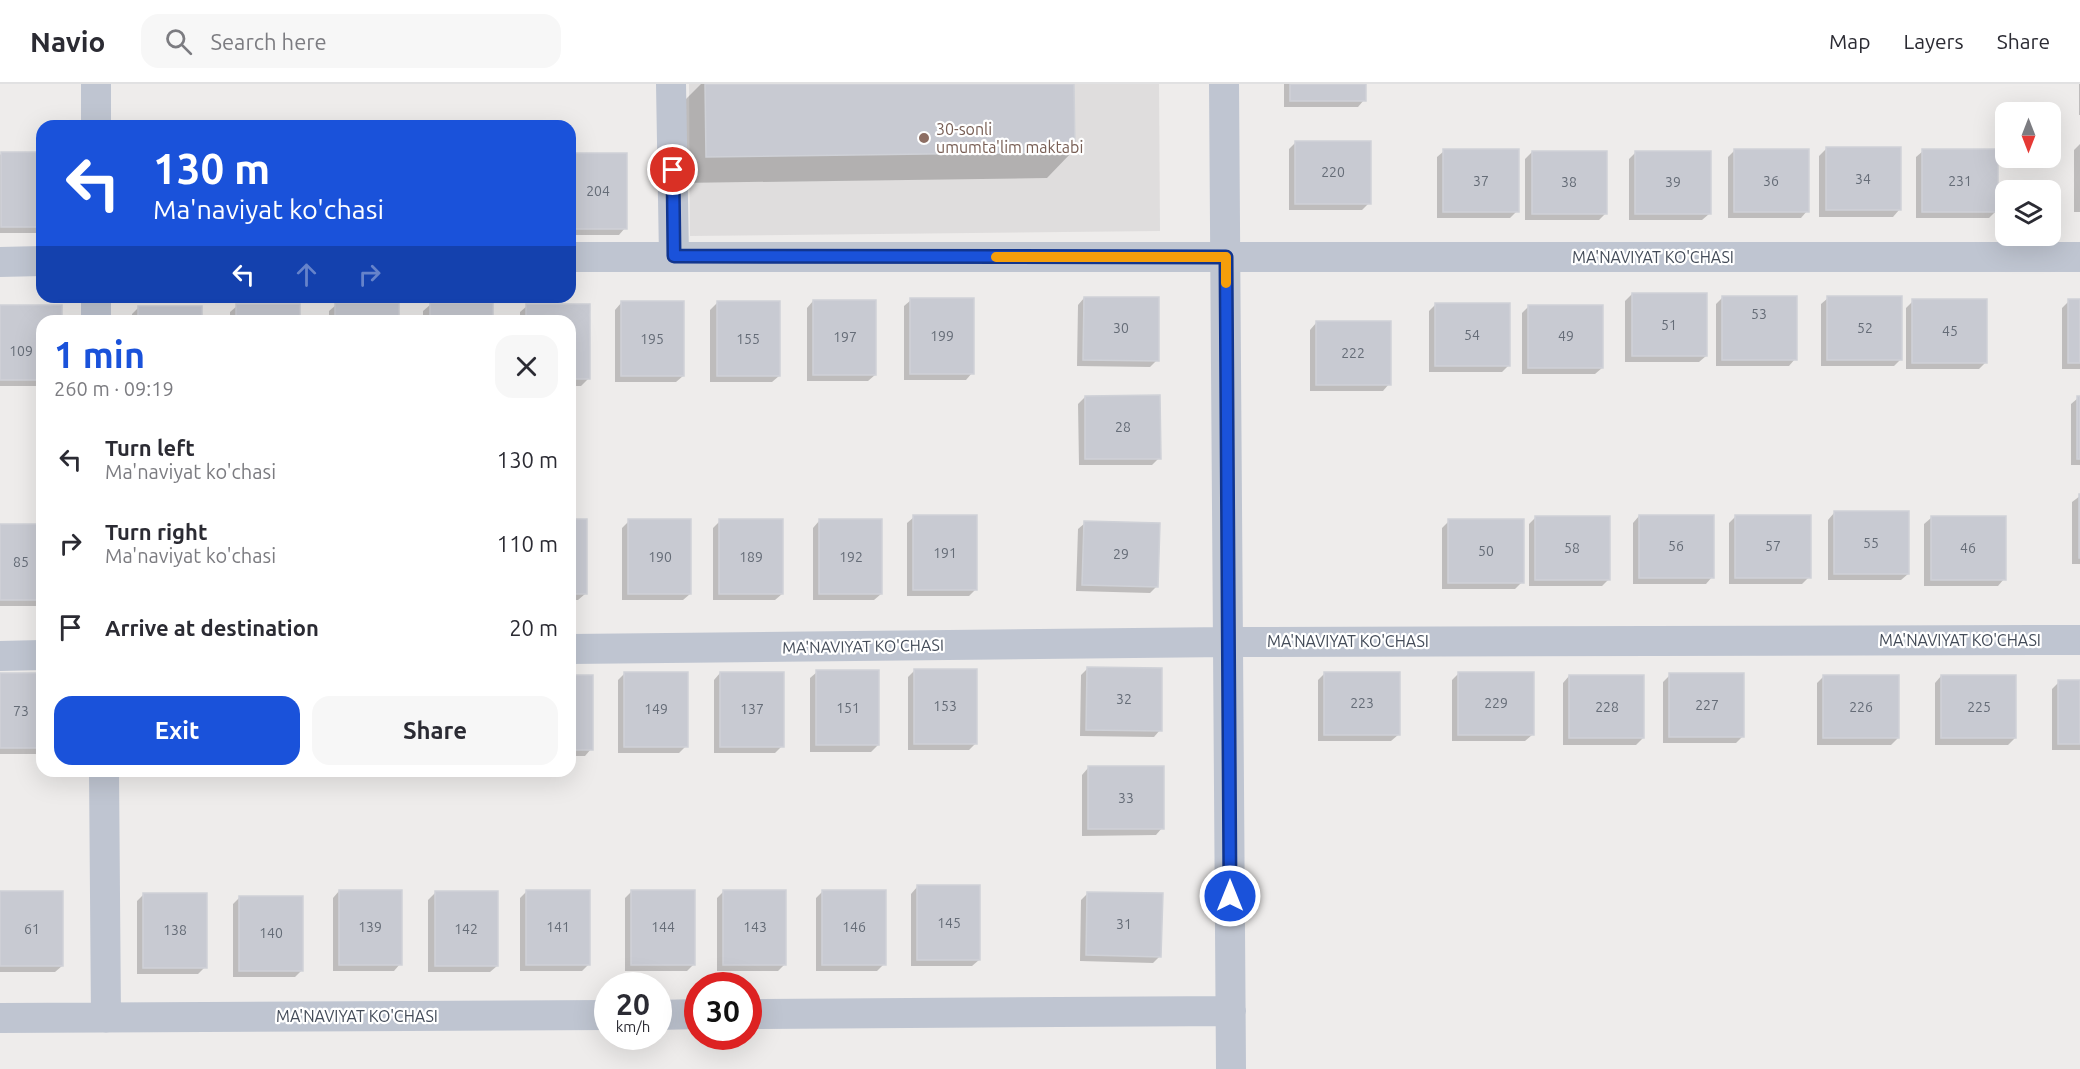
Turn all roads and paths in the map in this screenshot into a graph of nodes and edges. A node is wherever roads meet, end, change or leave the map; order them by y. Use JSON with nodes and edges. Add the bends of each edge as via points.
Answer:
{"nodes":[{"id":1,"x":96,"y":84,"type":"edge"},
{"id":2,"x":671,"y":84,"type":"edge"},
{"id":3,"x":1224,"y":84,"type":"edge"},
{"id":4,"x":96,"y":120,"type":"edge"},
{"id":5,"x":674,"y":256,"type":"junction"},
{"id":6,"x":576,"y":257,"type":"edge"},
{"id":7,"x":1226,"y":257,"type":"junction"},
{"id":8,"x":2080,"y":257,"type":"edge"},
{"id":9,"x":36,"y":261,"type":"edge"},
{"id":10,"x":0,"y":262,"type":"edge"},
{"id":11,"x":2080,"y":640,"type":"edge"},
{"id":12,"x":1228,"y":642,"type":"junction"},
{"id":13,"x":576,"y":649,"type":"edge"},
{"id":14,"x":36,"y":655,"type":"edge"},
{"id":15,"x":0,"y":656,"type":"edge"},
{"id":16,"x":104,"y":777,"type":"edge"},
{"id":17,"x":1231,"y":1011,"type":"junction"},
{"id":18,"x":762,"y":1014,"type":"edge"},
{"id":19,"x":594,"y":1015,"type":"edge"},
{"id":20,"x":0,"y":1018,"type":"edge"},
{"id":21,"x":106,"y":1018,"type":"junction"},
{"id":22,"x":1231,"y":1069,"type":"edge"}],
"edges":[{"from":1,"to":4,"type":"street"},
{"from":2,"to":5,"type":"street"},
{"from":3,"to":7,"type":"street"},
{"from":5,"to":6,"type":"street","name":"MA'NAVIYAT KO'CHASI"},
{"from":5,"to":7,"type":"street","name":"MA'NAVIYAT KO'CHASI"},
{"from":7,"to":8,"type":"street","name":"MA'NAVIYAT KO'CHASI"},
{"from":7,"to":12,"type":"street"},
{"from":9,"to":10,"type":"street"},
{"from":11,"to":12,"type":"street","name":"MA'NAVIYAT KO'CHASI"},
{"from":12,"to":13,"type":"street","name":"MA'NAVIYAT KO'CHASI"},
{"from":12,"to":17,"type":"street"},
{"from":14,"to":15,"type":"street"},
{"from":16,"to":21,"type":"street"},
{"from":17,"to":18,"type":"street"},
{"from":17,"to":22,"type":"street"},
{"from":19,"to":21,"type":"street","name":"MA'NAVIYAT KO'CHASI"},
{"from":20,"to":21,"type":"street","name":"MA'NAVIYAT KO'CHASI"}]}
